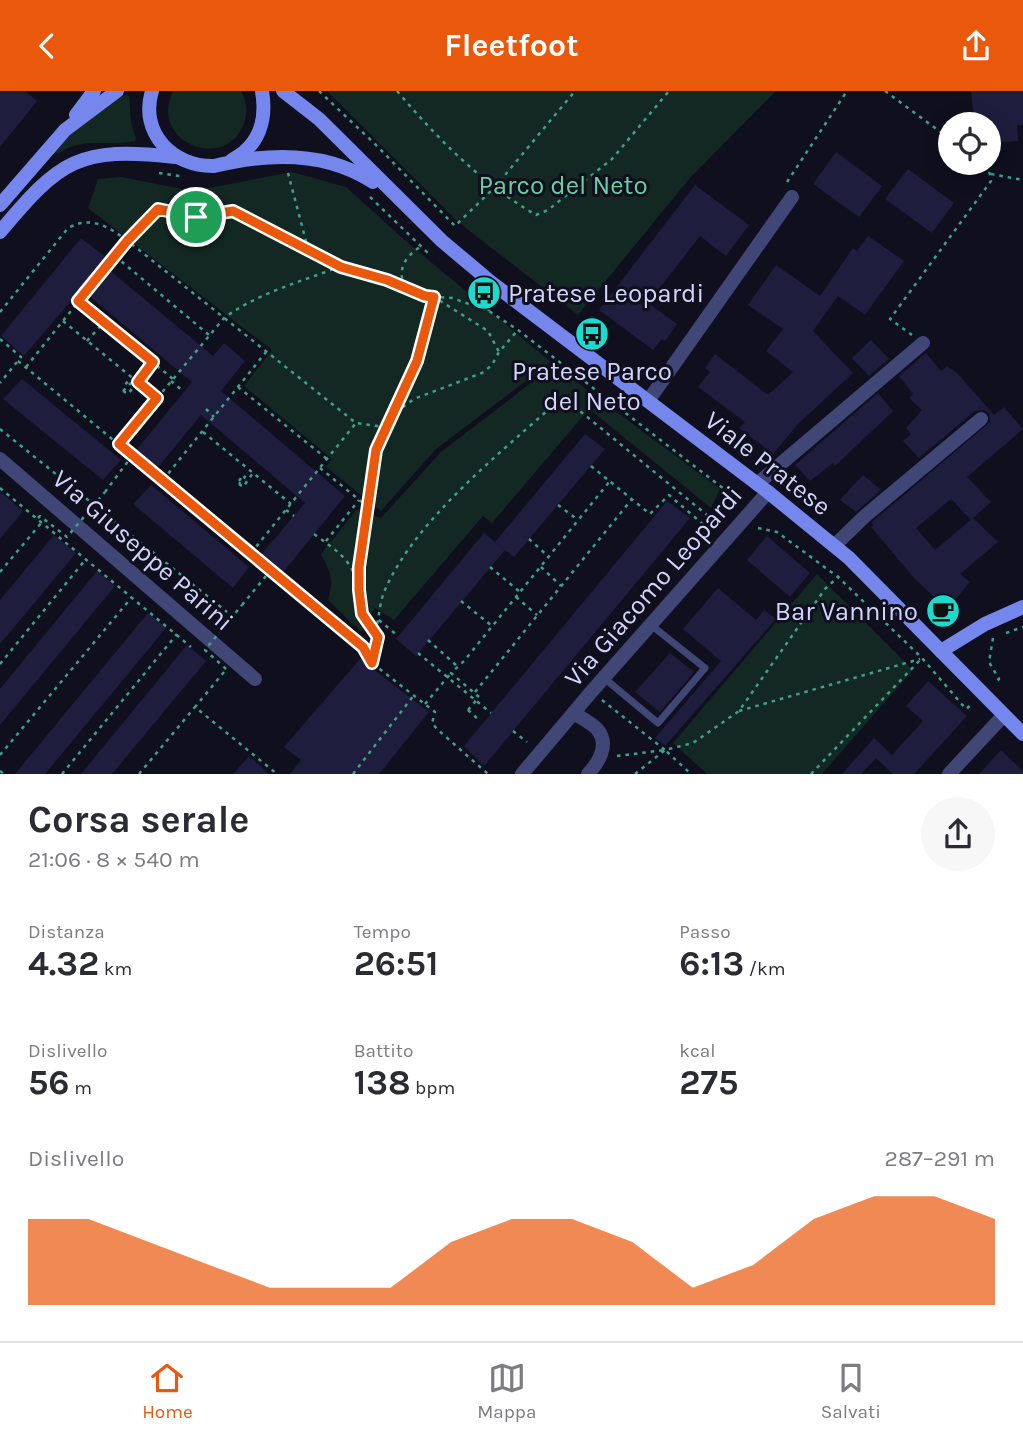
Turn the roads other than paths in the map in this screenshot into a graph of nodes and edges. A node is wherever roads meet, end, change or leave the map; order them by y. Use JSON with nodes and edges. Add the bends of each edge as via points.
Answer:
{"nodes":[{"id":1,"x":94,"y":91,"type":"edge"},
{"id":2,"x":117,"y":91,"type":"edge"},
{"id":3,"x":152,"y":91,"type":"edge"},
{"id":4,"x":262,"y":91,"type":"edge"},
{"id":5,"x":283,"y":91,"type":"edge"},
{"id":6,"x":65,"y":130,"type":"junction"},
{"id":7,"x":175,"y":157,"type":"junction"},
{"id":8,"x":227,"y":162,"type":"junction"},
{"id":9,"x":792,"y":197,"type":"road end"},
{"id":10,"x":398,"y":199,"type":"junction"},
{"id":11,"x":0,"y":205,"type":"edge"},
{"id":12,"x":0,"y":232,"type":"edge"},
{"id":13,"x":923,"y":343,"type":"road end"},
{"id":14,"x":648,"y":401,"type":"junction"},
{"id":15,"x":981,"y":419,"type":"dead end"},
{"id":16,"x":0,"y":459,"type":"edge"},
{"id":17,"x":763,"y":488,"type":"junction"},
{"id":18,"x":834,"y":546,"type":"junction"},
{"id":19,"x":1022,"y":608,"type":"edge"},
{"id":20,"x":650,"y":625,"type":"junction"},
{"id":21,"x":941,"y":651,"type":"junction"},
{"id":22,"x":604,"y":678,"type":"junction"},
{"id":23,"x":255,"y":679,"type":"dead end"},
{"id":24,"x":574,"y":713,"type":"junction"},
{"id":25,"x":1004,"y":715,"type":"junction"},
{"id":26,"x":1023,"y":734,"type":"edge"},
{"id":27,"x":523,"y":774,"type":"edge"},
{"id":28,"x":588,"y":774,"type":"edge"},
{"id":29,"x":949,"y":774,"type":"edge"}],
"edges":[{"from":1,"to":6,"type":"main road"},
{"from":2,"to":6,"type":"main road"},
{"from":3,"to":7,"type":"main road","via":[[153,131]]},
{"from":4,"to":8,"type":"main road","via":[[264,120],[259,134],[240,156]]},
{"from":5,"to":10,"type":"main road","name":"Viale Pratese","via":[[319,120]]},
{"from":6,"to":11,"type":"main road"},
{"from":7,"to":8,"type":"main road","name":"Viale Pratese","via":[[200,166]]},
{"from":7,"to":12,"type":"main road","name":"Viale Pratese","via":[[105,154],[69,165],[33,191]]},
{"from":8,"to":10,"type":"main road","name":"Viale Pratese","via":[[312,157],[355,171]]},
{"from":9,"to":14,"type":"street"},
{"from":10,"to":14,"type":"main road","name":"Viale Pratese","via":[[492,283]]},
{"from":13,"to":17,"type":"street","name":"Via Giacomo Leopardi"},
{"from":14,"to":17,"type":"main road","name":"Viale Pratese"},
{"from":15,"to":18,"type":"street"},
{"from":16,"to":23,"type":"street","name":"Via Giuseppe Parini"},
{"from":17,"to":18,"type":"main road","name":"Viale Pratese"},
{"from":17,"to":20,"type":"street","name":"Via Giacomo Leopardi","via":[[730,535]]},
{"from":18,"to":21,"type":"main road","name":"Viale Pratese"},
{"from":19,"to":21,"type":"main road"},
{"from":20,"to":22,"type":"street","name":"Via Giacomo Leopardi"},
{"from":20,"to":22,"type":"lane","via":[[705,668],[657,723]]},
{"from":21,"to":25,"type":"main road","name":"Viale Pratese"},
{"from":22,"to":24,"type":"street","name":"Via Giacomo Leopardi"},
{"from":24,"to":27,"type":"street","name":"Via Giacomo Leopardi"},
{"from":24,"to":28,"type":"street","name":"Via Giacomo Leopardi","via":[[598,730],[602,756]]},
{"from":25,"to":26,"type":"main road","name":"Viale Pratese"},
{"from":25,"to":29,"type":"street"}]}
